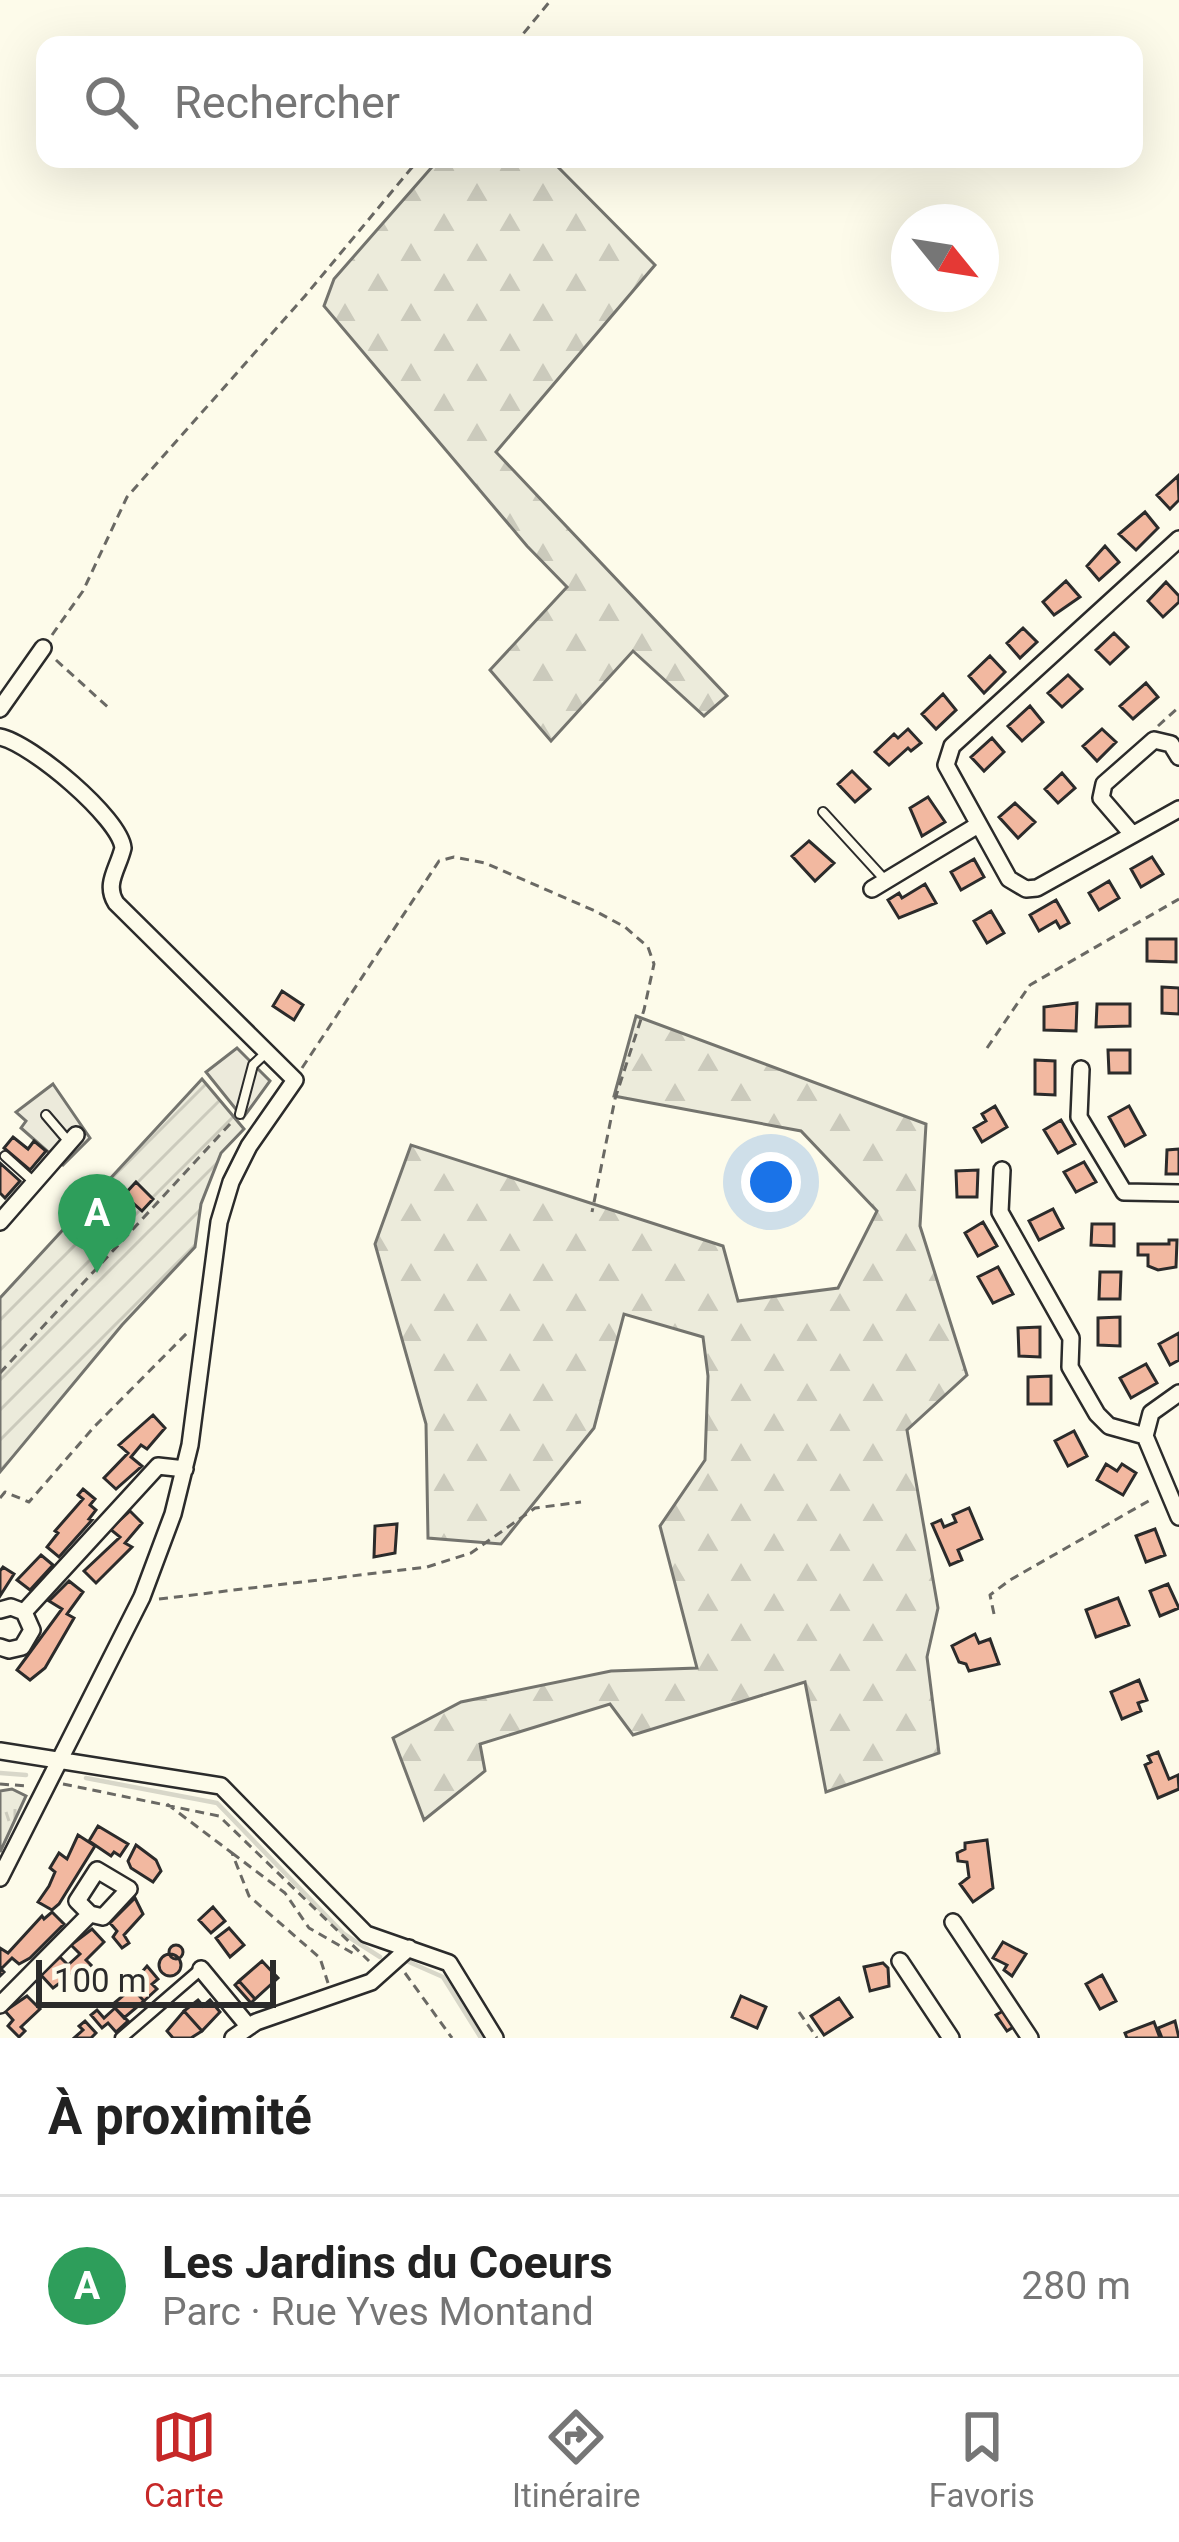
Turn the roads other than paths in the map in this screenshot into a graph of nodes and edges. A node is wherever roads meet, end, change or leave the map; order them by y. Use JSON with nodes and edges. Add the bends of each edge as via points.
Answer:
{"nodes":[{"id":1,"x":1179,"y":539,"type":"edge"},
{"id":2,"x":43,"y":648,"type":"road end"},
{"id":3,"x":0,"y":709,"type":"edge"},
{"id":4,"x":0,"y":737,"type":"edge"},
{"id":5,"x":1179,"y":757,"type":"edge"},
{"id":6,"x":1179,"y":809,"type":"edge"},
{"id":7,"x":824,"y":812,"type":"dead end"},
{"id":8,"x":978,"y":825,"type":"junction"},
{"id":9,"x":1132,"y":834,"type":"junction"},
{"id":10,"x":879,"y":885,"type":"joint"},
{"id":11,"x":268,"y":1051,"type":"junction"},
{"id":12,"x":1081,"y":1069,"type":"dead end"},
{"id":13,"x":240,"y":1114,"type":"road end"},
{"id":14,"x":46,"y":1115,"type":"dead end"},
{"id":15,"x":73,"y":1139,"type":"joint"},
{"id":16,"x":5,"y":1156,"type":"dead end"},
{"id":17,"x":1002,"y":1170,"type":"dead end"},
{"id":18,"x":35,"y":1183,"type":"junction"},
{"id":19,"x":1179,"y":1192,"type":"edge"},
{"id":20,"x":0,"y":1222,"type":"edge"},
{"id":21,"x":1179,"y":1393,"type":"edge"},
{"id":22,"x":1145,"y":1436,"type":"junction"},
{"id":23,"x":185,"y":1469,"type":"junction"},
{"id":24,"x":1174,"y":1487,"type":"edge"},
{"id":25,"x":1179,"y":1517,"type":"edge"},
{"id":26,"x":0,"y":1610,"type":"edge"},
{"id":27,"x":24,"y":1612,"type":"junction"},
{"id":28,"x":0,"y":1647,"type":"edge"},
{"id":29,"x":0,"y":1751,"type":"edge"},
{"id":30,"x":59,"y":1758,"type":"junction"},
{"id":31,"x":0,"y":1878,"type":"edge"},
{"id":32,"x":89,"y":1914,"type":"dead end"},
{"id":33,"x":953,"y":1922,"type":"dead end"},
{"id":34,"x":409,"y":1948,"type":"junction"},
{"id":35,"x":900,"y":1961,"type":"dead end"},
{"id":36,"x":201,"y":1969,"type":"joint"},
{"id":37,"x":0,"y":2005,"type":"edge"},
{"id":38,"x":249,"y":2026,"type":"junction"},
{"id":39,"x":121,"y":2038,"type":"edge"},
{"id":40,"x":233,"y":2038,"type":"edge"},
{"id":41,"x":496,"y":2038,"type":"edge"},
{"id":42,"x":950,"y":2038,"type":"edge"},
{"id":43,"x":1030,"y":2038,"type":"edge"}],
"edges":[{"from":1,"to":8,"type":"street","via":[[952,746],[946,765]]},
{"from":2,"to":3,"type":"street"},
{"from":4,"to":11,"type":"street","via":[[27,747],[116,827],[123,848],[111,880],[116,904]]},
{"from":5,"to":9,"type":"street","via":[[1171,744],[1154,740],[1104,784],[1101,798]]},
{"from":6,"to":9,"type":"street"},
{"from":7,"to":10,"type":"lane"},
{"from":8,"to":9,"type":"street","via":[[1009,879],[1027,889]]},
{"from":8,"to":10,"type":"street"},
{"from":11,"to":13,"type":"lane","via":[[254,1065]]},
{"from":11,"to":23,"type":"street","via":[[295,1080],[230,1182]]},
{"from":12,"to":19,"type":"street","via":[[1079,1117],[1124,1192]]},
{"from":14,"to":15,"type":"lane"},
{"from":15,"to":18,"type":"street"},
{"from":16,"to":18,"type":"lane"},
{"from":17,"to":22,"type":"street","via":[[1000,1212],[1071,1338],[1070,1366],[1109,1426]]},
{"from":18,"to":20,"type":"street"},
{"from":21,"to":22,"type":"street","via":[[1150,1413]]},
{"from":22,"to":24,"type":"street"},
{"from":23,"to":27,"type":"street","via":[[158,1466]]},
{"from":23,"to":30,"type":"street","via":[[139,1601]]},
{"from":24,"to":25,"type":"street"},
{"from":26,"to":27,"type":"street"},
{"from":27,"to":28,"type":"street","via":[[32,1623],[27,1643]]},
{"from":29,"to":30,"type":"street"},
{"from":30,"to":31,"type":"street"},
{"from":30,"to":34,"type":"street","via":[[221,1786],[358,1927]]},
{"from":32,"to":37,"type":"street"},
{"from":33,"to":43,"type":"street"},
{"from":34,"to":38,"type":"street","via":[[371,1982]]},
{"from":34,"to":41,"type":"street","via":[[449,1963]]},
{"from":35,"to":42,"type":"street"},
{"from":36,"to":38,"type":"street"},
{"from":36,"to":39,"type":"street"},
{"from":38,"to":40,"type":"street"}]}
